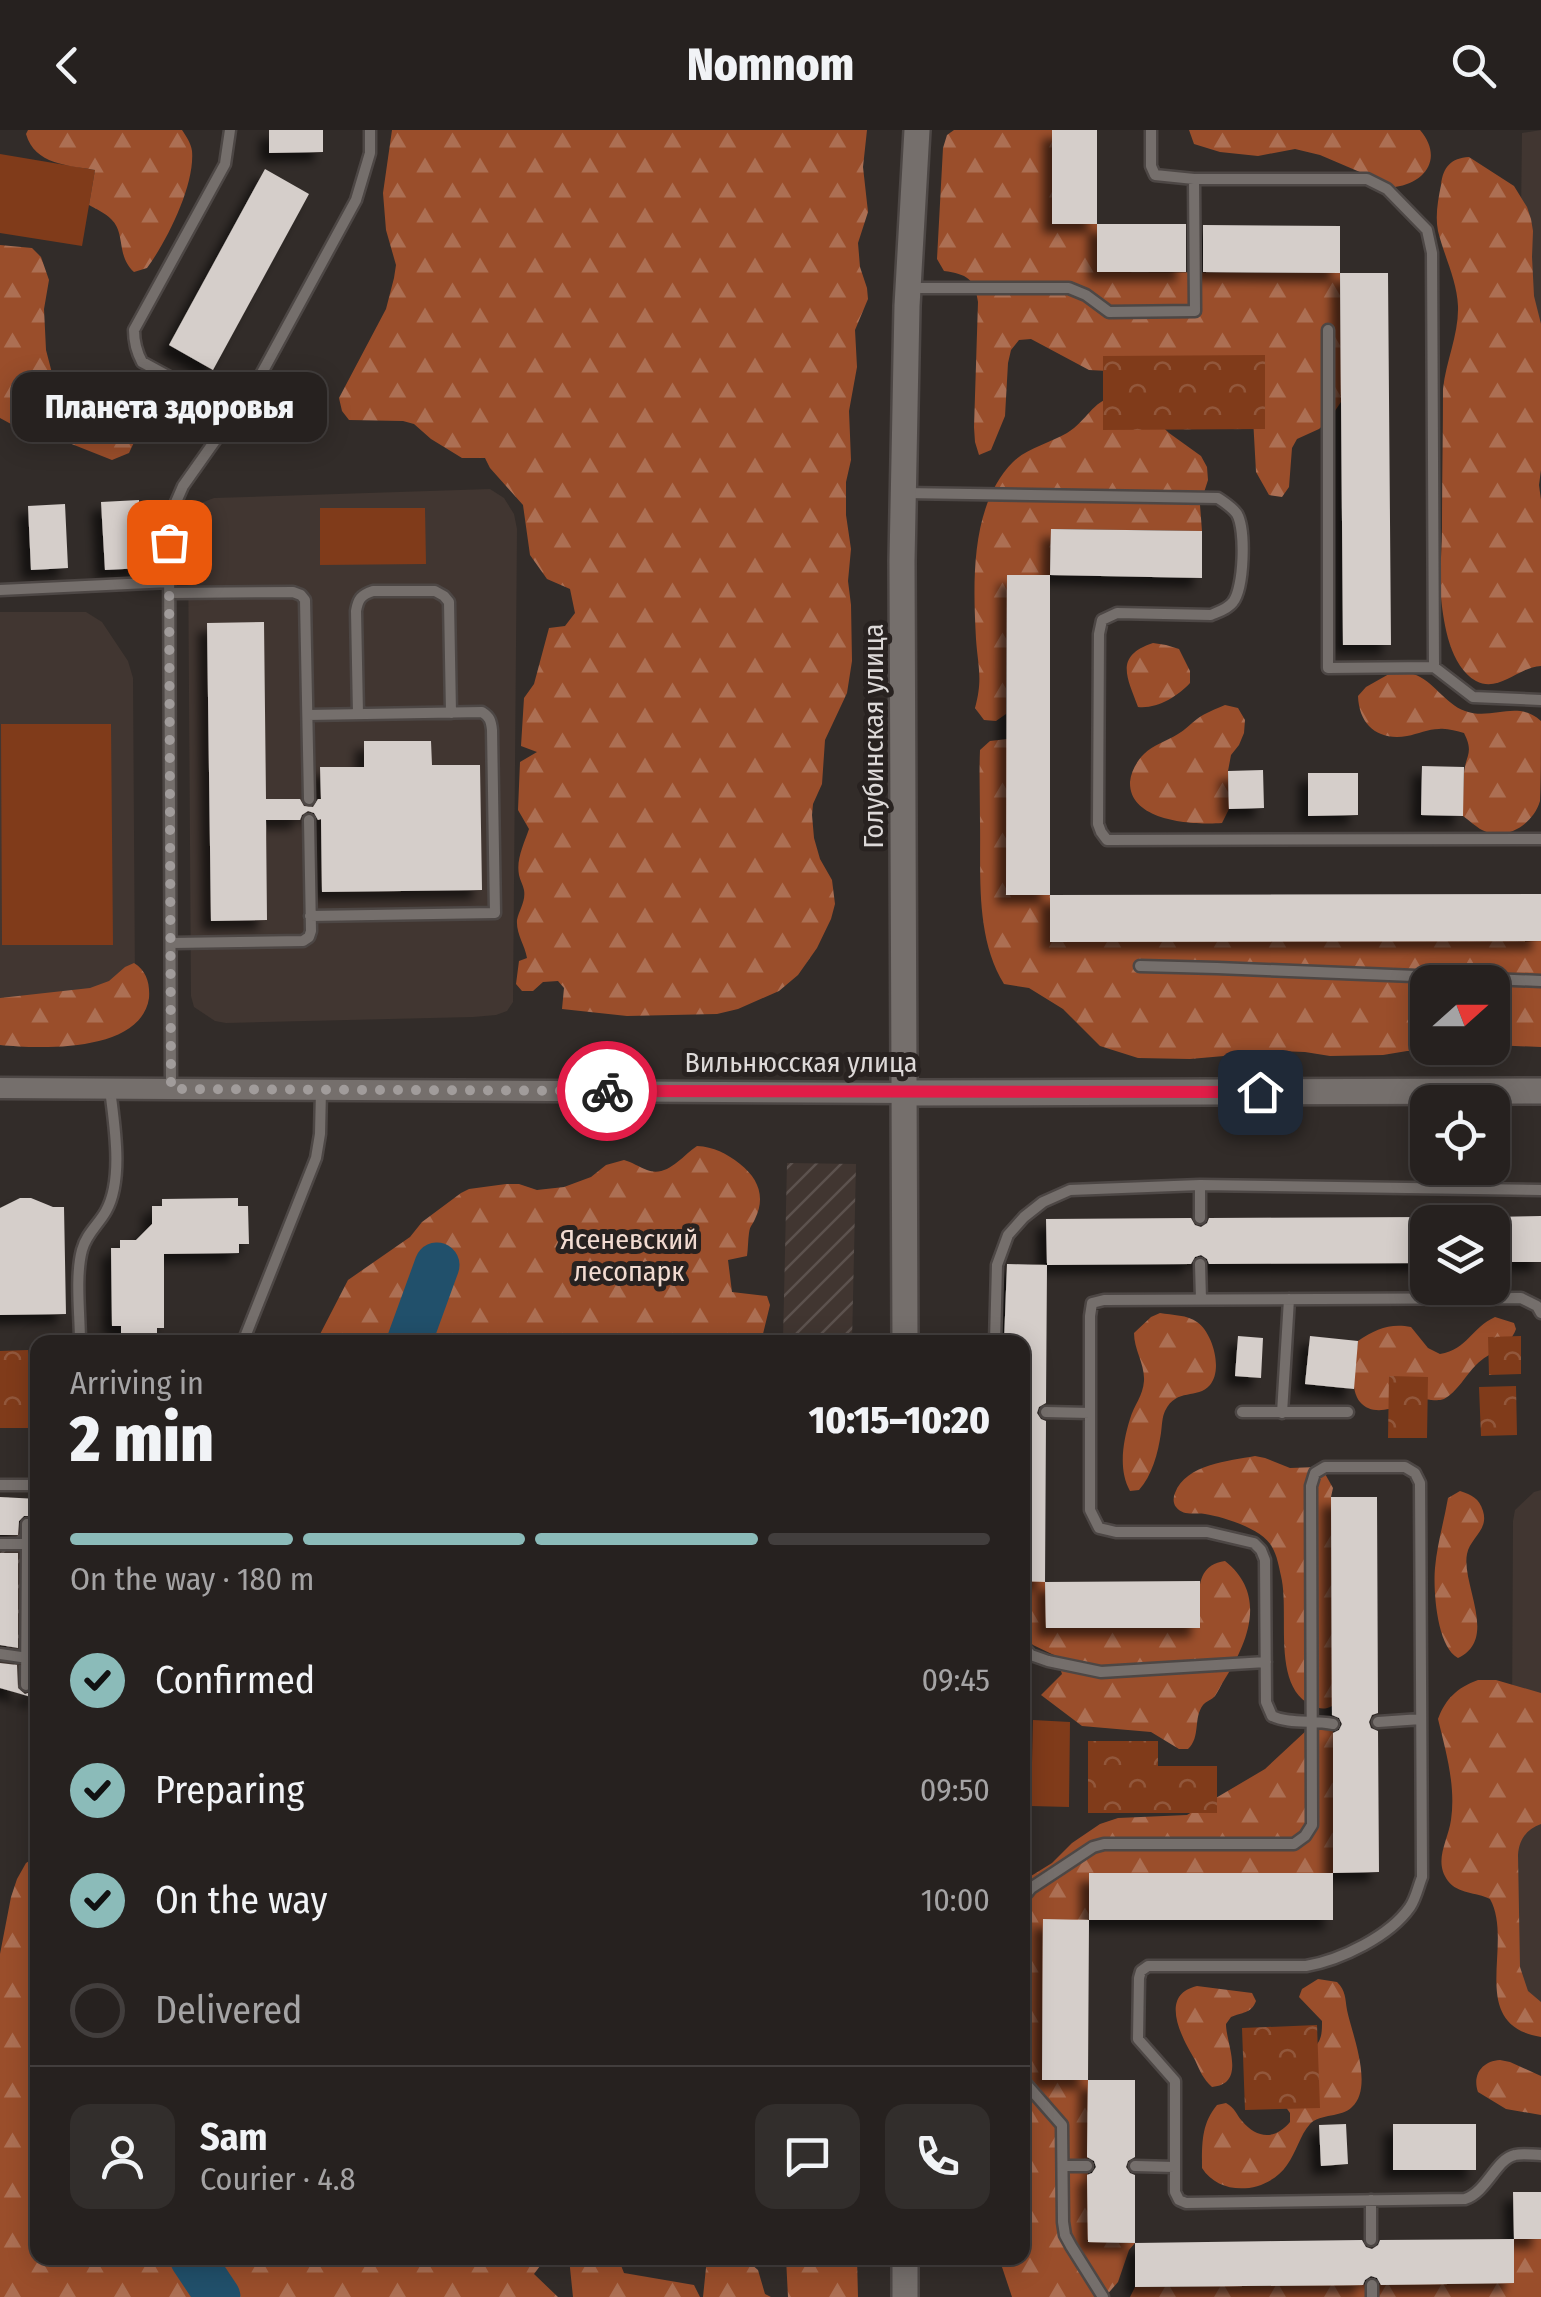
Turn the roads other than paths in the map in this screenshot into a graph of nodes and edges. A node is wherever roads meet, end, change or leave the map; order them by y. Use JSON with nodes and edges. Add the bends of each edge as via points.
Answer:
{"nodes":[{"id":1,"x":230,"y":130,"type":"edge"},
{"id":2,"x":370,"y":130,"type":"edge"},
{"id":3,"x":916,"y":130,"type":"edge"},
{"id":4,"x":1150,"y":130,"type":"edge"},
{"id":5,"x":1194,"y":179,"type":"junction"},
{"id":6,"x":908,"y":288,"type":"junction"},
{"id":7,"x":1328,"y":330,"type":"dead end"},
{"id":8,"x":234,"y":412,"type":"junction"},
{"id":9,"x":903,"y":492,"type":"junction"},
{"id":10,"x":170,"y":588,"type":"junction"},
{"id":11,"x":0,"y":590,"type":"edge"},
{"id":12,"x":1434,"y":667,"type":"junction"},
{"id":13,"x":1541,"y":700,"type":"edge"},
{"id":14,"x":451,"y":713,"type":"junction"},
{"id":15,"x":358,"y":714,"type":"junction"},
{"id":16,"x":308,"y":715,"type":"junction"},
{"id":17,"x":309,"y":799,"type":"dead end"},
{"id":18,"x":309,"y":820,"type":"dead end"},
{"id":19,"x":1541,"y":838,"type":"edge"},
{"id":20,"x":310,"y":916,"type":"junction"},
{"id":21,"x":172,"y":943,"type":"junction"},
{"id":22,"x":1140,"y":966,"type":"dead end"},
{"id":23,"x":1541,"y":981,"type":"edge"},
{"id":24,"x":0,"y":1088,"type":"edge"},
{"id":25,"x":110,"y":1089,"type":"junction"},
{"id":26,"x":171,"y":1089,"type":"junction"},
{"id":27,"x":321,"y":1090,"type":"junction"},
{"id":28,"x":1541,"y":1091,"type":"edge"},
{"id":29,"x":904,"y":1093,"type":"junction"},
{"id":30,"x":1200,"y":1185,"type":"junction"},
{"id":31,"x":1541,"y":1190,"type":"edge"},
{"id":32,"x":1200,"y":1218,"type":"dead end"},
{"id":33,"x":1200,"y":1264,"type":"dead end"},
{"id":34,"x":1201,"y":1299,"type":"junction"},
{"id":35,"x":1290,"y":1299,"type":"junction"},
{"id":36,"x":1541,"y":1313,"type":"edge"},
{"id":37,"x":80,"y":1335,"type":"edge"},
{"id":38,"x":246,"y":1335,"type":"edge"},
{"id":39,"x":904,"y":1335,"type":"edge"},
{"id":40,"x":996,"y":1335,"type":"edge"},
{"id":41,"x":1046,"y":1412,"type":"dead end"},
{"id":42,"x":1242,"y":1412,"type":"dead end"},
{"id":43,"x":1348,"y":1412,"type":"dead end"},
{"id":44,"x":1090,"y":1413,"type":"junction"},
{"id":45,"x":1282,"y":1413,"type":"junction"},
{"id":46,"x":0,"y":1485,"type":"edge"},
{"id":47,"x":30,"y":1486,"type":"edge"},
{"id":48,"x":27,"y":1524,"type":"dead end"},
{"id":49,"x":0,"y":1544,"type":"edge"},
{"id":50,"x":27,"y":1544,"type":"junction"},
{"id":51,"x":1030,"y":1653,"type":"edge"},
{"id":52,"x":0,"y":1654,"type":"edge"},
{"id":53,"x":28,"y":1658,"type":"junction"},
{"id":54,"x":1266,"y":1662,"type":"junction"},
{"id":55,"x":26,"y":1685,"type":"dead end"},
{"id":56,"x":1421,"y":1719,"type":"junction"},
{"id":57,"x":1312,"y":1720,"type":"junction"},
{"id":58,"x":1378,"y":1722,"type":"dead end"},
{"id":59,"x":1332,"y":1724,"type":"dead end"},
{"id":60,"x":1030,"y":1888,"type":"edge"},
{"id":61,"x":1030,"y":2089,"type":"edge"},
{"id":62,"x":1541,"y":2155,"type":"edge"},
{"id":63,"x":1063,"y":2166,"type":"junction"},
{"id":64,"x":1088,"y":2166,"type":"dead end"},
{"id":65,"x":1135,"y":2166,"type":"dead end"},
{"id":66,"x":1176,"y":2166,"type":"junction"},
{"id":67,"x":1371,"y":2200,"type":"junction"},
{"id":68,"x":1372,"y":2240,"type":"dead end"},
{"id":69,"x":905,"y":2265,"type":"edge"},
{"id":70,"x":905,"y":2297,"type":"edge"},
{"id":71,"x":1103,"y":2297,"type":"edge"}],
"edges":[{"from":1,"to":8,"type":"lane","via":[[225,164],[134,330],[134,341],[142,362]]},
{"from":2,"to":8,"type":"lane","via":[[356,200]]},
{"from":3,"to":6,"type":"street","name":"Голубинская улица"},
{"from":4,"to":5,"type":"lane","via":[[1155,175]]},
{"from":5,"to":6,"type":"lane","via":[[1195,311],[1108,312],[1069,288]]},
{"from":5,"to":12,"type":"lane","via":[[1367,179],[1427,230]]},
{"from":6,"to":9,"type":"street","name":"Голубинская улица"},
{"from":7,"to":12,"type":"lane","via":[[1328,668]]},
{"from":8,"to":10,"type":"lane","via":[[172,509]]},
{"from":9,"to":19,"type":"lane","via":[[1218,498],[1234,509],[1242,525],[1235,601],[1211,614],[1118,613],[1102,620],[1098,824],[1106,840]]},
{"from":9,"to":29,"type":"street","name":"Голубинская улица"},
{"from":10,"to":11,"type":"lane"},
{"from":10,"to":16,"type":"lane","via":[[301,594],[307,608]]},
{"from":10,"to":21,"type":"lane"},
{"from":12,"to":13,"type":"lane","via":[[1474,697]]},
{"from":14,"to":15,"type":"lane"},
{"from":14,"to":15,"type":"lane","via":[[448,602],[434,591],[404,591],[372,592],[358,600]]},
{"from":14,"to":20,"type":"lane","via":[[482,712],[492,721],[496,913]]},
{"from":15,"to":16,"type":"lane"},
{"from":16,"to":17,"type":"lane"},
{"from":18,"to":20,"type":"lane"},
{"from":20,"to":21,"type":"lane","via":[[303,942]]},
{"from":21,"to":26,"type":"lane"},
{"from":22,"to":23,"type":"lane"},
{"from":24,"to":25,"type":"street","name":"Вильнюсская улица"},
{"from":25,"to":26,"type":"street","name":"Вильнюсская улица"},
{"from":25,"to":37,"type":"lane","via":[[115,1182],[107,1210],[82,1250]]},
{"from":26,"to":27,"type":"street","name":"Вильнюсская улица"},
{"from":27,"to":29,"type":"street","name":"Вильнюсская улица"},
{"from":27,"to":38,"type":"lane","via":[[316,1158]]},
{"from":28,"to":29,"type":"street","name":"Вильнюсская улица"},
{"from":29,"to":39,"type":"street","name":"Голубинская улица"},
{"from":30,"to":31,"type":"lane"},
{"from":30,"to":32,"type":"lane"},
{"from":30,"to":40,"type":"lane","via":[[1070,1190],[1043,1202],[1008,1235],[997,1265]]},
{"from":33,"to":34,"type":"lane"},
{"from":34,"to":35,"type":"lane"},
{"from":34,"to":44,"type":"lane","via":[[1092,1303]]},
{"from":35,"to":36,"type":"lane","via":[[1521,1298]]},
{"from":35,"to":45,"type":"lane"},
{"from":41,"to":44,"type":"lane"},
{"from":42,"to":45,"type":"lane"},
{"from":43,"to":45,"type":"lane"},
{"from":44,"to":54,"type":"lane","via":[[1090,1510],[1099,1528],[1207,1532],[1261,1550]]},
{"from":46,"to":47,"type":"lane"},
{"from":48,"to":50,"type":"lane"},
{"from":49,"to":50,"type":"lane"},
{"from":50,"to":53,"type":"lane"},
{"from":51,"to":54,"type":"lane","via":[[1101,1672]]},
{"from":52,"to":53,"type":"lane"},
{"from":53,"to":55,"type":"lane"},
{"from":54,"to":57,"type":"lane","via":[[1272,1716]]},
{"from":56,"to":57,"type":"lane","via":[[1420,1483],[1405,1467],[1324,1467],[1311,1486]]},
{"from":56,"to":58,"type":"lane"},
{"from":56,"to":66,"type":"lane","via":[[1422,1877],[1396,1924],[1318,1964],[1141,1971],[1138,2039],[1175,2081]]},
{"from":57,"to":59,"type":"lane"},
{"from":57,"to":60,"type":"lane","via":[[1312,1824],[1294,1844],[1104,1844]]},
{"from":61,"to":63,"type":"lane","via":[[1062,2125]]},
{"from":62,"to":67,"type":"lane","via":[[1506,2159],[1465,2200]]},
{"from":63,"to":64,"type":"lane"},
{"from":63,"to":71,"type":"lane","via":[[1066,2235]]},
{"from":65,"to":66,"type":"lane"},
{"from":66,"to":67,"type":"lane","via":[[1175,2192],[1186,2202]]},
{"from":67,"to":68,"type":"lane"},
{"from":69,"to":70,"type":"street"}]}
